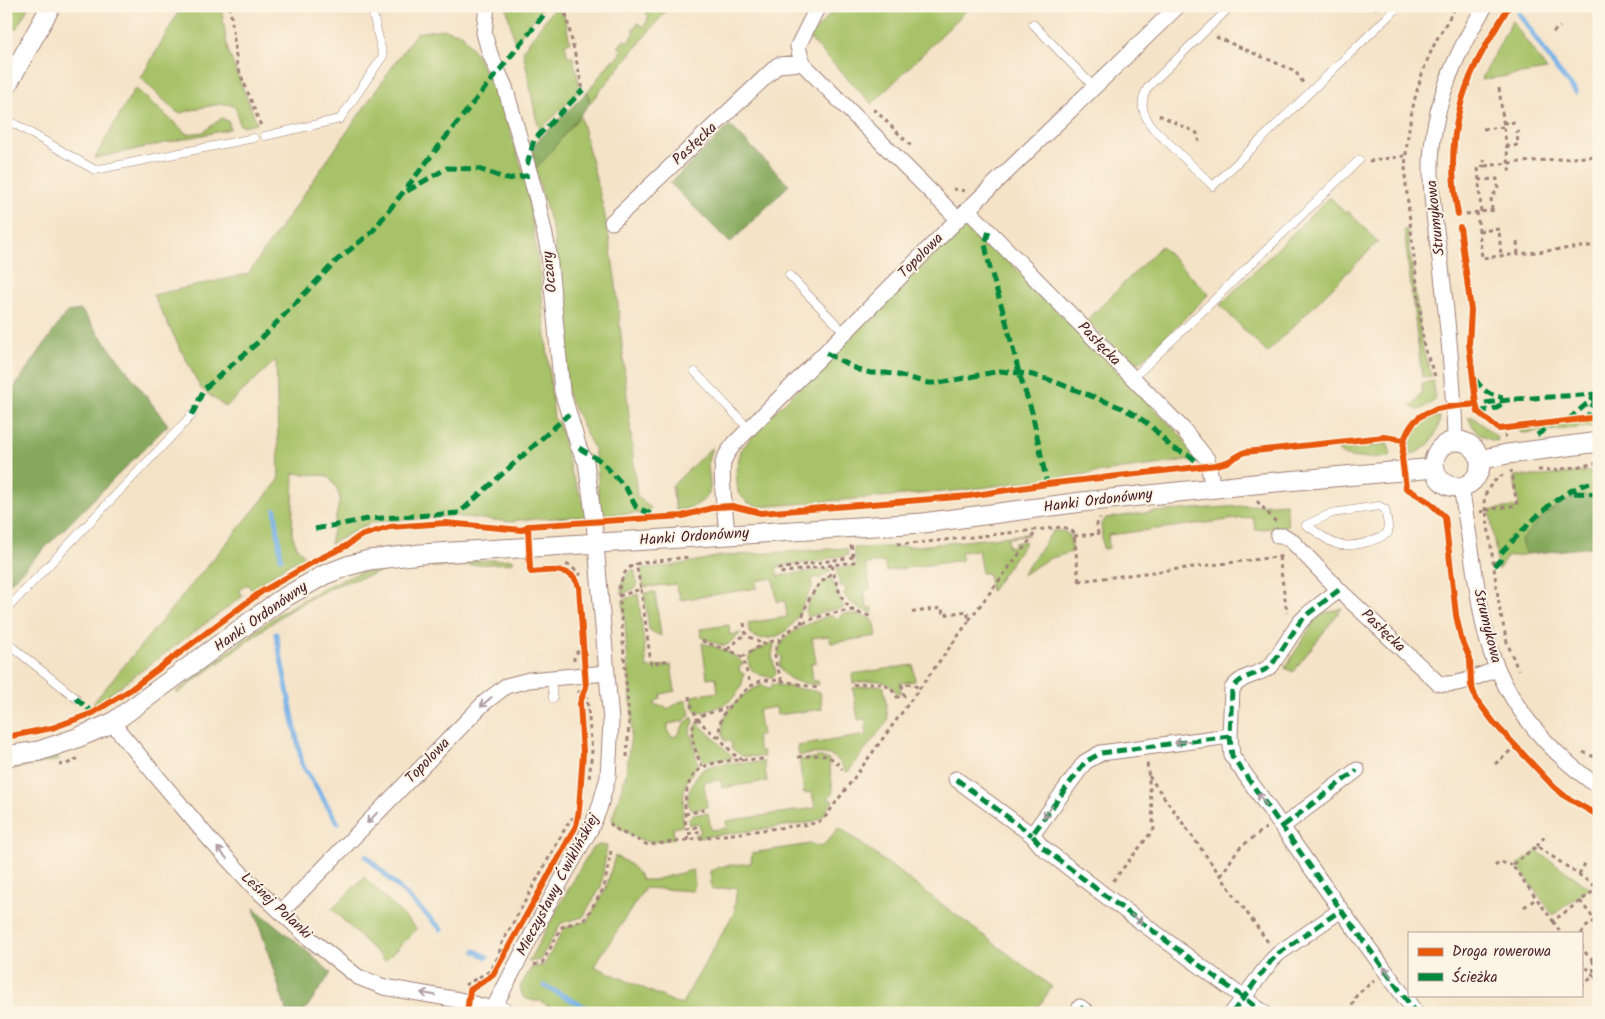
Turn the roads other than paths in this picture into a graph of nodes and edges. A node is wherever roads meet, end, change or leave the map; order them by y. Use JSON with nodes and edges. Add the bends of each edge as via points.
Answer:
{"nodes":[{"id":1,"x":51,"y":6,"type":"edge"},
{"id":2,"x":371,"y":6,"type":"edge"},
{"id":3,"x":488,"y":6,"type":"edge"},
{"id":4,"x":820,"y":6,"type":"edge"},
{"id":5,"x":1178,"y":6,"type":"edge"},
{"id":6,"x":1231,"y":6,"type":"edge"},
{"id":7,"x":1399,"y":6,"type":"edge"},
{"id":8,"x":1485,"y":6,"type":"edge"},
{"id":9,"x":1033,"y":24,"type":"dead end"},
{"id":10,"x":798,"y":46,"type":"junction"},
{"id":11,"x":802,"y":63,"type":"junction"},
{"id":12,"x":778,"y":65,"type":"junction"},
{"id":13,"x":8,"y":82,"type":"edge"},
{"id":14,"x":1094,"y":87,"type":"junction"},
{"id":15,"x":6,"y":119,"type":"edge"},
{"id":16,"x":265,"y":136,"type":"road end"},
{"id":17,"x":254,"y":138,"type":"dead end"},
{"id":18,"x":1359,"y":160,"type":"road end"},
{"id":19,"x":963,"y":214,"type":"junction"},
{"id":20,"x":612,"y":222,"type":"dead end"},
{"id":21,"x":789,"y":275,"type":"dead end"},
{"id":22,"x":845,"y":334,"type":"junction"},
{"id":23,"x":695,"y":372,"type":"dead end"},
{"id":24,"x":1133,"y":378,"type":"junction"},
{"id":25,"x":192,"y":415,"type":"dead end"},
{"id":26,"x":749,"y":429,"type":"junction"},
{"id":27,"x":1455,"y":441,"type":"junction"},
{"id":28,"x":1599,"y":442,"type":"edge"},
{"id":29,"x":1480,"y":460,"type":"junction"},
{"id":30,"x":1435,"y":468,"type":"junction"},
{"id":31,"x":1461,"y":486,"type":"junction"},
{"id":32,"x":1212,"y":488,"type":"junction"},
{"id":33,"x":1306,"y":526,"type":"joint"},
{"id":34,"x":727,"y":534,"type":"junction"},
{"id":35,"x":1281,"y":536,"type":"road end"},
{"id":36,"x":596,"y":543,"type":"junction"},
{"id":37,"x":1339,"y":590,"type":"junction"},
{"id":38,"x":6,"y":610,"type":"edge"},
{"id":39,"x":6,"y":642,"type":"edge"},
{"id":40,"x":1497,"y":669,"type":"junction"},
{"id":41,"x":607,"y":673,"type":"junction"},
{"id":42,"x":551,"y":678,"type":"junction"},
{"id":43,"x":76,"y":698,"type":"dead end"},
{"id":44,"x":553,"y":698,"type":"dead end"},
{"id":45,"x":112,"y":723,"type":"junction"},
{"id":46,"x":1230,"y":736,"type":"junction"},
{"id":47,"x":6,"y":756,"type":"edge"},
{"id":48,"x":1357,"y":770,"type":"dead end"},
{"id":49,"x":956,"y":779,"type":"dead end"},
{"id":50,"x":1599,"y":787,"type":"edge"},
{"id":51,"x":1280,"y":823,"type":"junction"},
{"id":52,"x":1032,"y":835,"type":"junction"},
{"id":53,"x":1340,"y":910,"type":"junction"},
{"id":54,"x":281,"y":912,"type":"junction"},
{"id":55,"x":1244,"y":998,"type":"junction"},
{"id":56,"x":493,"y":1008,"type":"edge"},
{"id":57,"x":520,"y":1013,"type":"edge"},
{"id":58,"x":1232,"y":1013,"type":"edge"},
{"id":59,"x":1264,"y":1013,"type":"edge"},
{"id":60,"x":1416,"y":1013,"type":"edge"}],
"edges":[{"from":1,"to":13,"type":"street"},
{"from":2,"to":16,"type":"lane","via":[[383,56],[340,119]]},
{"from":3,"to":36,"type":"street","name":"Oczary","via":[[484,33],[531,175],[550,254],[562,391],[586,462]]},
{"from":4,"to":10,"type":"street","name":"Pasłęcka"},
{"from":5,"to":14,"type":"street","name":"Topolowa"},
{"from":6,"to":7,"type":"lane","via":[[1148,87],[1142,97],[1142,107],[1152,127],[1213,186]]},
{"from":8,"to":27,"type":"street","name":"Strumykowa","via":[[1466,37],[1447,79],[1432,146],[1432,190],[1447,323]]},
{"from":9,"to":14,"type":"lane"},
{"from":10,"to":11,"type":"street"},
{"from":10,"to":12,"type":"street","name":"Pasłęcka"},
{"from":11,"to":12,"type":"street"},
{"from":11,"to":19,"type":"street","name":"Pasłęcka"},
{"from":12,"to":20,"type":"street","name":"Pasłęcka"},
{"from":14,"to":19,"type":"street","name":"Topolowa"},
{"from":15,"to":17,"type":"lane","via":[[95,170]]},
{"from":18,"to":24,"type":"lane"},
{"from":19,"to":22,"type":"street","name":"Topolowa"},
{"from":19,"to":24,"type":"street","name":"Pasłęcka"},
{"from":21,"to":22,"type":"lane"},
{"from":22,"to":26,"type":"street","name":"Topolowa"},
{"from":23,"to":26,"type":"lane"},
{"from":24,"to":32,"type":"street","name":"Pasłęcka","via":[[1207,459]]},
{"from":25,"to":38,"type":"lane"},
{"from":26,"to":34,"type":"street","name":"Topolowa","via":[[730,449],[723,462]]},
{"from":27,"to":29,"type":"street","via":[[1471,445]]},
{"from":27,"to":30,"type":"street","via":[[1439,450]]},
{"from":28,"to":29,"type":"street"},
{"from":29,"to":31,"type":"street","via":[[1476,477]]},
{"from":30,"to":31,"type":"street","via":[[1444,482]]},
{"from":30,"to":32,"type":"street","name":"Hanki Ordonówny"},
{"from":31,"to":40,"type":"street","name":"Strumykowa","via":[[1482,619]]},
{"from":32,"to":34,"type":"street","name":"Hanki Ordonówny","via":[[923,522]]},
{"from":33,"to":33,"type":"lane","via":[[1341,545],[1378,540],[1388,533],[1385,509],[1379,506],[1332,513]]},
{"from":34,"to":36,"type":"street","name":"Hanki Ordonówny"},
{"from":35,"to":37,"type":"street","name":"Pasłęcka","via":[[1292,541]]},
{"from":36,"to":41,"type":"street","name":"Mieczysławy Ćwiklińskiej"},
{"from":36,"to":45,"type":"street","name":"Hanki Ordonówny","via":[[395,556],[347,566],[302,586],[280,600]]},
{"from":37,"to":40,"type":"street","name":"Pasłęcka","via":[[1438,683],[1461,682]]},
{"from":37,"to":46,"type":"street","via":[[1300,622],[1271,666],[1242,678],[1232,689]]},
{"from":39,"to":43,"type":"lane"},
{"from":40,"to":50,"type":"street","name":"Strumykowa","via":[[1512,697],[1542,738],[1573,768]]},
{"from":41,"to":42,"type":"street","name":"Topolowa"},
{"from":41,"to":56,"type":"street","name":"Mieczysławy Ćwiklińskiej","via":[[611,721],[608,777],[599,809]]},
{"from":42,"to":44,"type":"lane"},
{"from":42,"to":54,"type":"street","name":"Topolowa","one_way":true,"via":[[506,686],[484,703]]},
{"from":45,"to":47,"type":"street","name":"Hanki Ordonówny","via":[[39,751]]},
{"from":54,"to":45,"type":"street","name":"Leśnej Polanki","one_way":true,"via":[[228,860]]},
{"from":51,"to":46,"type":"street","one_way":true,"via":[[1233,759]]},
{"from":46,"to":52,"type":"street","one_way":true,"via":[[1101,753],[1085,762]]},
{"from":48,"to":51,"type":"street"},
{"from":49,"to":52,"type":"street"},
{"from":51,"to":53,"type":"street"},
{"from":52,"to":55,"type":"street","one_way":true,"via":[[1042,847],[1103,894]]},
{"from":53,"to":55,"type":"street","via":[[1277,955]]},
{"from":60,"to":53,"type":"street","one_way":true},
{"from":56,"to":54,"type":"street","name":"Leśnej Polanki","one_way":true,"via":[[384,987],[358,977]]},
{"from":55,"to":58,"type":"street"},
{"from":55,"to":59,"type":"street"},
{"from":56,"to":57,"type":"lane","name":"Leśnej Polanki"}]}
